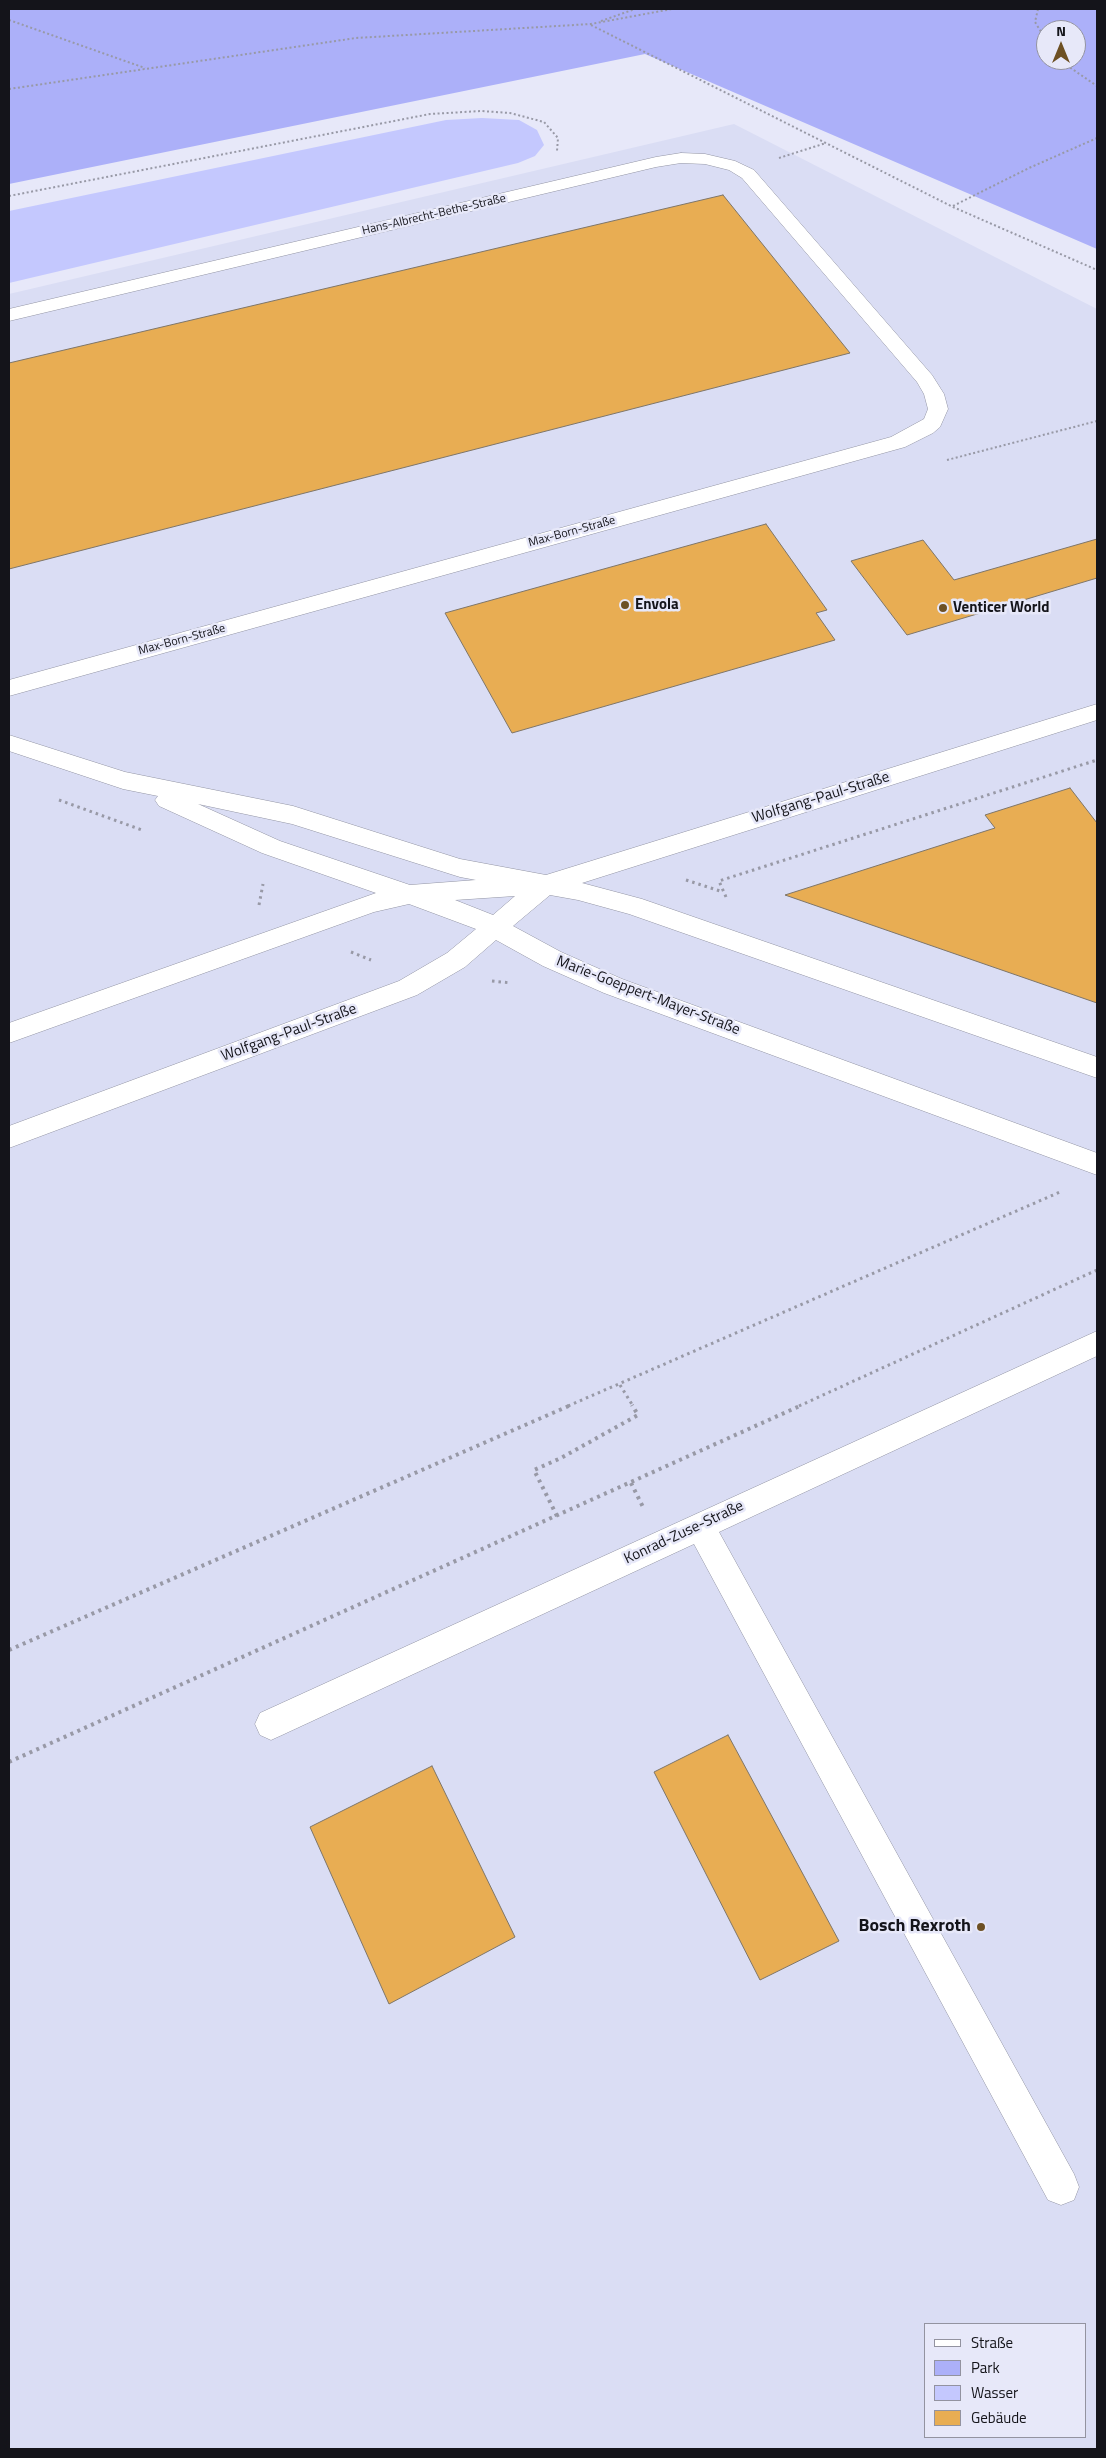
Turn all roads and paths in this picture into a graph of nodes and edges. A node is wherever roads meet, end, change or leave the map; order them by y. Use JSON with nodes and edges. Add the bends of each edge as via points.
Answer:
{"nodes":[{"id":1,"x":635,"y":9,"type":"edge"},
{"id":2,"x":672,"y":9,"type":"edge"},
{"id":3,"x":1038,"y":9,"type":"edge"},
{"id":4,"x":9,"y":20,"type":"edge"},
{"id":5,"x":591,"y":24,"type":"junction"},
{"id":6,"x":1036,"y":24,"type":"edge"},
{"id":7,"x":145,"y":68,"type":"junction"},
{"id":8,"x":1074,"y":70,"type":"edge"},
{"id":9,"x":1097,"y":86,"type":"edge"},
{"id":10,"x":9,"y":89,"type":"edge"},
{"id":11,"x":1097,"y":138,"type":"edge"},
{"id":12,"x":551,"y":154,"type":"dead end"},
{"id":13,"x":9,"y":196,"type":"edge"},
{"id":14,"x":953,"y":207,"type":"junction"},
{"id":15,"x":822,"y":258,"type":"joint"},
{"id":16,"x":1097,"y":270,"type":"edge"},
{"id":17,"x":9,"y":314,"type":"edge"},
{"id":18,"x":1097,"y":421,"type":"edge"},
{"id":19,"x":945,"y":460,"type":"dead end"},
{"id":20,"x":9,"y":688,"type":"edge"},
{"id":21,"x":1097,"y":712,"type":"edge"},
{"id":22,"x":9,"y":744,"type":"edge"},
{"id":23,"x":1097,"y":760,"type":"edge"},
{"id":24,"x":123,"y":780,"type":"junction"},
{"id":25,"x":55,"y":799,"type":"dead end"},
{"id":26,"x":147,"y":832,"type":"dead end"},
{"id":27,"x":263,"y":881,"type":"dead end"},
{"id":28,"x":719,"y":881,"type":"dead end"},
{"id":29,"x":545,"y":885,"type":"junction"},
{"id":30,"x":412,"y":894,"type":"junction"},
{"id":31,"x":495,"y":928,"type":"junction"},
{"id":32,"x":294,"y":930,"type":"junction"},
{"id":33,"x":424,"y":980,"type":"junction"},
{"id":34,"x":9,"y":1033,"type":"edge"},
{"id":35,"x":1097,"y":1068,"type":"edge"},
{"id":36,"x":9,"y":1137,"type":"edge"},
{"id":37,"x":1097,"y":1164,"type":"edge"},
{"id":38,"x":1068,"y":1189,"type":"dead end"},
{"id":39,"x":1097,"y":1270,"type":"edge"},
{"id":40,"x":1097,"y":1343,"type":"edge"},
{"id":41,"x":620,"y":1385,"type":"junction"},
{"id":42,"x":557,"y":1516,"type":"junction"},
{"id":43,"x":700,"y":1526,"type":"junction"},
{"id":44,"x":9,"y":1650,"type":"edge"},
{"id":45,"x":271,"y":1724,"type":"dead end"},
{"id":46,"x":9,"y":1762,"type":"edge"},
{"id":47,"x":1061,"y":2187,"type":"dead end"}],
"edges":[{"from":1,"to":5,"type":"path"},
{"from":2,"to":5,"type":"path"},
{"from":3,"to":6,"type":"path"},
{"from":4,"to":7,"type":"path"},
{"from":5,"to":7,"type":"path","via":[[356,38]]},
{"from":5,"to":14,"type":"path"},
{"from":7,"to":10,"type":"path"},
{"from":8,"to":9,"type":"path"},
{"from":11,"to":14,"type":"path"},
{"from":12,"to":13,"type":"path","via":[[559,151],[558,138],[544,122],[500,112],[430,114]]},
{"from":14,"to":16,"type":"path"},
{"from":15,"to":17,"type":"street","name":"Hans-Albrecht-Bethe-Straße","via":[[743,169],[717,160],[681,158]]},
{"from":15,"to":20,"type":"street","name":"Max-Born-Straße","via":[[931,386],[938,409],[933,422],[926,428],[891,444]]},
{"from":18,"to":19,"type":"path"},
{"from":21,"to":29,"type":"street","name":"Wolfgang-Paul-Straße"},
{"from":22,"to":24,"type":"street","name":"Marie-Goeppert-Mayer-Straße"},
{"from":23,"to":28,"type":"path"},
{"from":24,"to":29,"type":"street","name":"Marie-Goeppert-Mayer-Straße","via":[[293,815],[420,857]]},
{"from":24,"to":30,"type":"street","name":"Marie-Goeppert-Mayer-Straße","via":[[271,847]]},
{"from":25,"to":26,"type":"path"},
{"from":27,"to":32,"type":"path","via":[[262,895],[253,914]]},
{"from":29,"to":30,"type":"street","name":"Wolfgang-Paul-Straße"},
{"from":29,"to":31,"type":"street","name":"Wolfgang-Paul-Straße"},
{"from":29,"to":35,"type":"street","name":"Marie-Goeppert-Mayer-Straße","via":[[656,913]]},
{"from":30,"to":31,"type":"street","name":"Marie-Goeppert-Mayer-Straße"},
{"from":30,"to":32,"type":"street","name":"Wolfgang-Paul-Straße","via":[[347,910]]},
{"from":31,"to":33,"type":"street","name":"Wolfgang-Paul-Straße","via":[[456,960]]},
{"from":31,"to":37,"type":"street","name":"Marie-Goeppert-Mayer-Straße","via":[[552,959],[613,986]]},
{"from":32,"to":33,"type":"path"},
{"from":32,"to":34,"type":"street","name":"Wolfgang-Paul-Straße"},
{"from":33,"to":36,"type":"street","name":"Wolfgang-Paul-Straße"},
{"from":38,"to":41,"type":"path"},
{"from":39,"to":42,"type":"path"},
{"from":40,"to":43,"type":"street","name":"Konrad-Zuse-Straße"},
{"from":41,"to":42,"type":"path","via":[[638,1415],[534,1470]]},
{"from":41,"to":44,"type":"path"},
{"from":42,"to":46,"type":"path"},
{"from":43,"to":45,"type":"street","name":"Konrad-Zuse-Straße"},
{"from":43,"to":47,"type":"street"}]}
